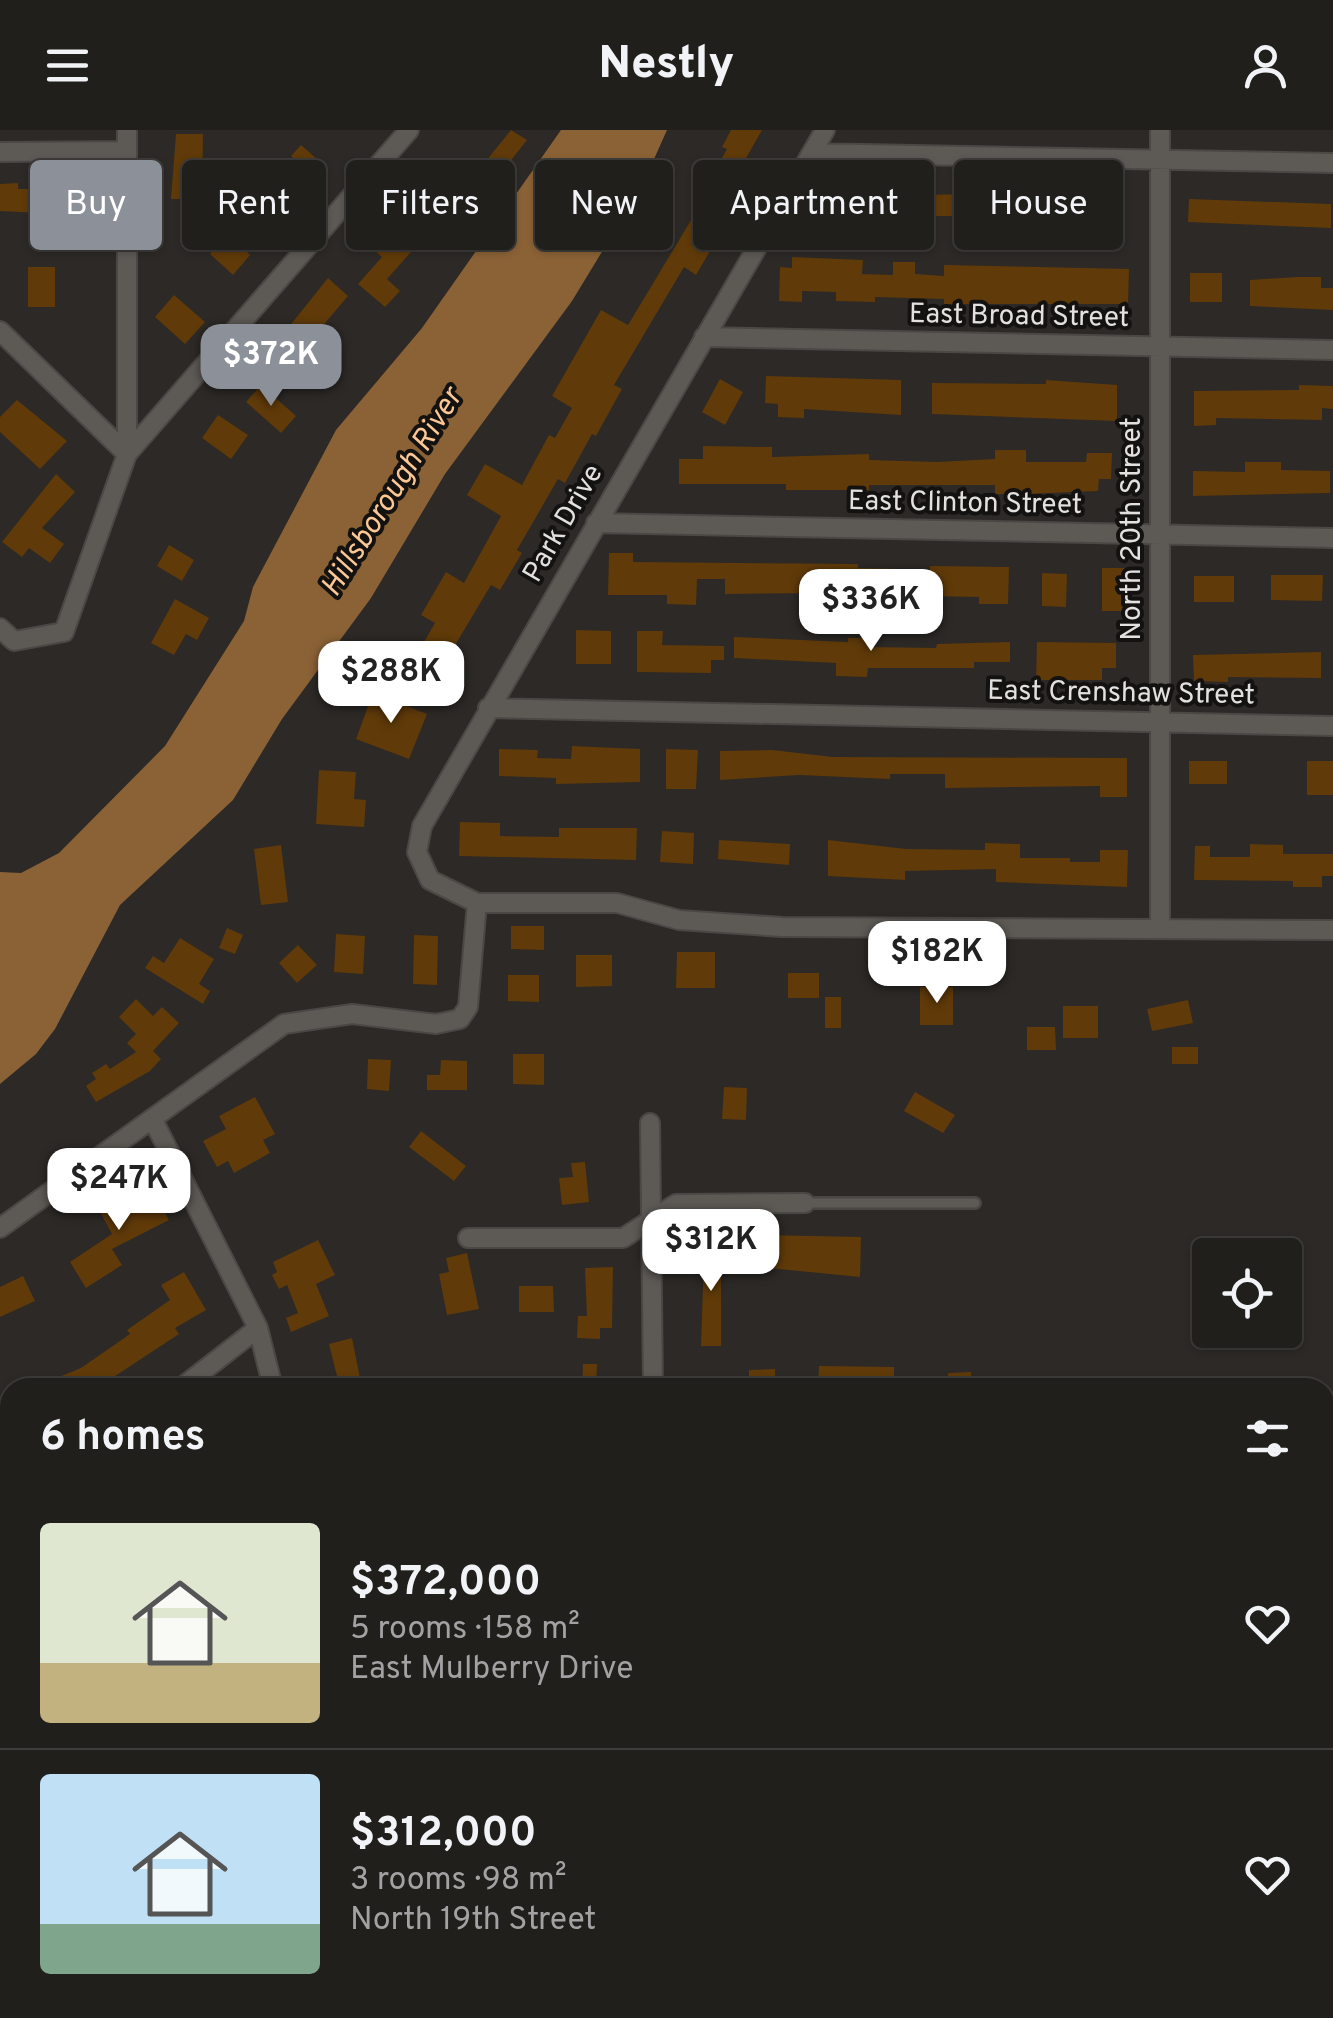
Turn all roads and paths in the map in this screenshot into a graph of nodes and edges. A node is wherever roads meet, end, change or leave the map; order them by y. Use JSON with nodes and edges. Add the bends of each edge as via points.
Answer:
{"nodes":[{"id":1,"x":128,"y":130,"type":"edge"},
{"id":2,"x":409,"y":130,"type":"edge"},
{"id":3,"x":825,"y":130,"type":"edge"},
{"id":4,"x":1160,"y":130,"type":"edge"},
{"id":5,"x":127,"y":151,"type":"junction"},
{"id":6,"x":0,"y":152,"type":"edge"},
{"id":7,"x":812,"y":153,"type":"junction"},
{"id":8,"x":1160,"y":160,"type":"junction"},
{"id":9,"x":1333,"y":164,"type":"edge"},
{"id":10,"x":0,"y":332,"type":"edge"},
{"id":11,"x":704,"y":337,"type":"junction"},
{"id":12,"x":1160,"y":347,"type":"junction"},
{"id":13,"x":1333,"y":350,"type":"edge"},
{"id":14,"x":127,"y":454,"type":"junction"},
{"id":15,"x":596,"y":523,"type":"junction"},
{"id":16,"x":1161,"y":536,"type":"junction"},
{"id":17,"x":1333,"y":538,"type":"edge"},
{"id":18,"x":0,"y":628,"type":"edge"},
{"id":19,"x":488,"y":708,"type":"junction"},
{"id":20,"x":1161,"y":723,"type":"junction"},
{"id":21,"x":1333,"y":726,"type":"edge"},
{"id":22,"x":477,"y":903,"type":"junction"},
{"id":23,"x":1160,"y":927,"type":"junction"},
{"id":24,"x":1333,"y":930,"type":"edge"},
{"id":25,"x":153,"y":1120,"type":"junction"},
{"id":26,"x":650,"y":1123,"type":"dead end"},
{"id":27,"x":976,"y":1203,"type":"dead end"},
{"id":28,"x":805,"y":1204,"type":"joint"},
{"id":29,"x":650,"y":1222,"type":"junction"},
{"id":30,"x":0,"y":1228,"type":"edge"},
{"id":31,"x":468,"y":1238,"type":"dead end"},
{"id":32,"x":258,"y":1328,"type":"junction"},
{"id":33,"x":194,"y":1378,"type":"edge"},
{"id":34,"x":270,"y":1378,"type":"edge"},
{"id":35,"x":653,"y":1378,"type":"edge"}],
"edges":[{"from":1,"to":5,"type":"street"},
{"from":2,"to":14,"type":"street"},
{"from":3,"to":7,"type":"street","name":"Park Drive"},
{"from":4,"to":8,"type":"street","name":"North 20th Street"},
{"from":5,"to":6,"type":"street"},
{"from":5,"to":14,"type":"street"},
{"from":7,"to":8,"type":"street"},
{"from":7,"to":11,"type":"street","name":"Park Drive"},
{"from":8,"to":9,"type":"street"},
{"from":8,"to":12,"type":"street","name":"North 20th Street"},
{"from":10,"to":14,"type":"street"},
{"from":11,"to":12,"type":"street","name":"East Broad Street"},
{"from":11,"to":15,"type":"street","name":"Park Drive"},
{"from":12,"to":13,"type":"street","name":"East Broad Street"},
{"from":12,"to":16,"type":"street","name":"North 20th Street"},
{"from":14,"to":18,"type":"street","via":[[64,632],[14,642]]},
{"from":15,"to":16,"type":"street","name":"East Clinton Street"},
{"from":15,"to":19,"type":"street","name":"Park Drive"},
{"from":16,"to":17,"type":"street","name":"East Clinton Street"},
{"from":16,"to":20,"type":"street","name":"North 20th Street"},
{"from":19,"to":20,"type":"street","name":"East Crenshaw Street"},
{"from":19,"to":22,"type":"street","name":"Park Drive","via":[[422,826],[417,852],[430,880]]},
{"from":20,"to":21,"type":"street","name":"East Crenshaw Street"},
{"from":20,"to":23,"type":"street","name":"North 20th Street"},
{"from":22,"to":23,"type":"street","via":[[618,904],[679,920],[782,927]]},
{"from":22,"to":25,"type":"street","via":[[468,1007],[460,1019],[436,1024],[352,1014],[284,1024]]},
{"from":23,"to":24,"type":"street"},
{"from":25,"to":30,"type":"street"},
{"from":25,"to":32,"type":"street"},
{"from":26,"to":29,"type":"street"},
{"from":27,"to":28,"type":"lane"},
{"from":28,"to":29,"type":"street","via":[[676,1204]]},
{"from":29,"to":31,"type":"street","via":[[624,1238]]},
{"from":29,"to":35,"type":"street"},
{"from":32,"to":33,"type":"street"},
{"from":32,"to":34,"type":"street"}]}
